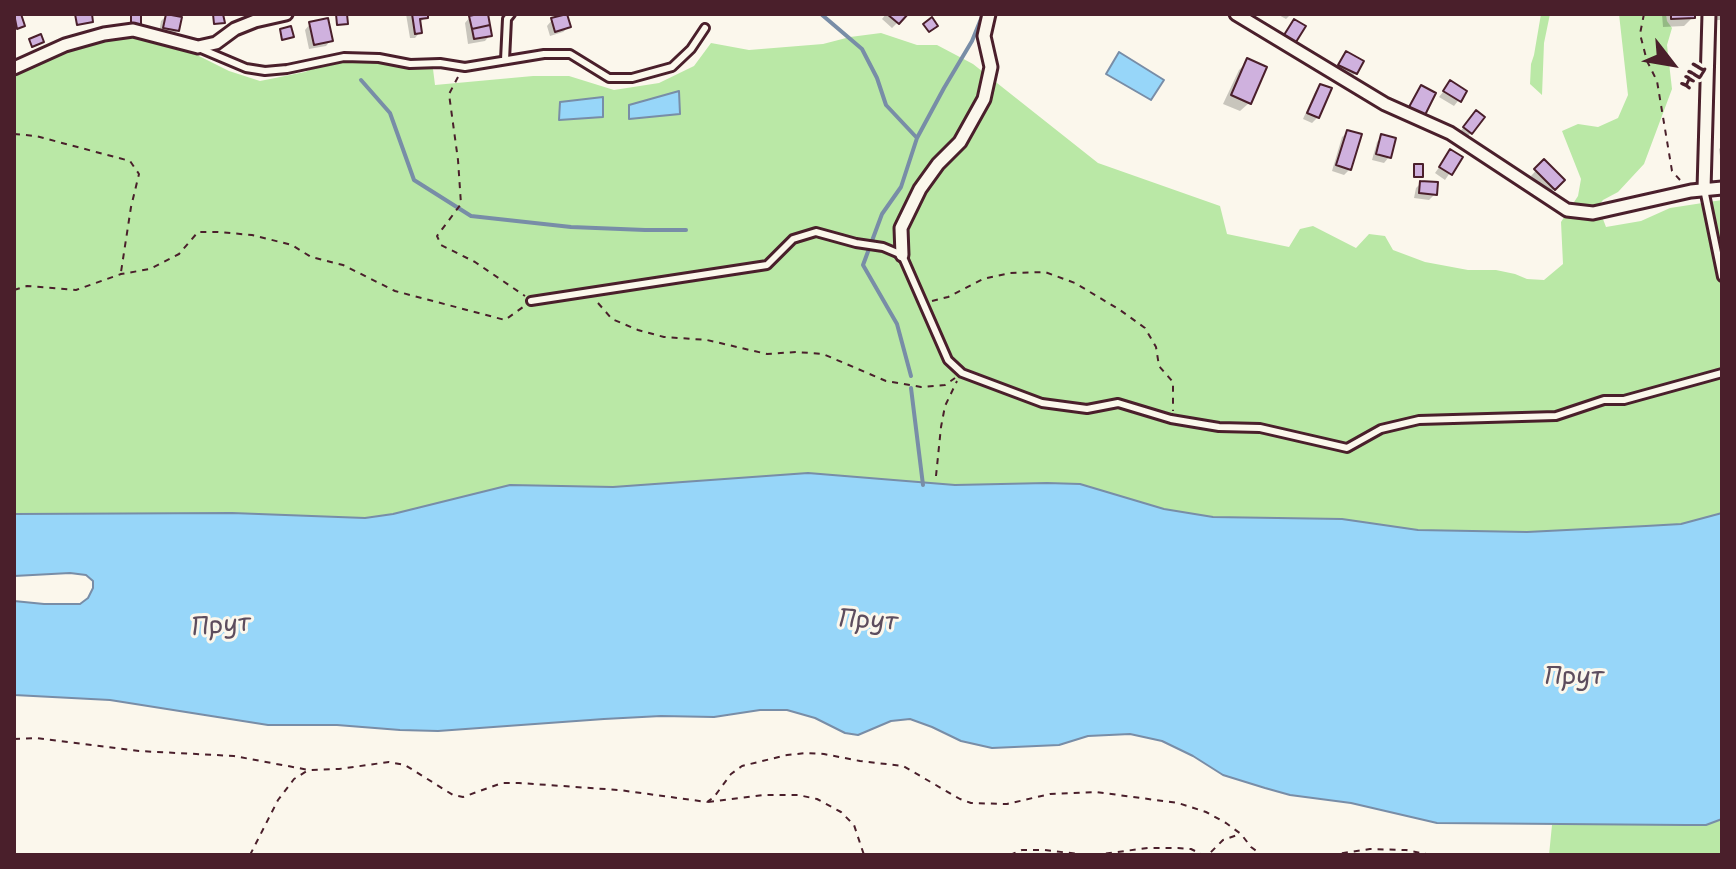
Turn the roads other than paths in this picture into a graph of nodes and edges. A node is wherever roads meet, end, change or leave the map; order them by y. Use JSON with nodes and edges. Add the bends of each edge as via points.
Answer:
{"nodes":[{"id":1,"x":286,"y":14,"type":"edge"},
{"id":2,"x":511,"y":14,"type":"edge"},
{"id":3,"x":989,"y":14,"type":"edge"},
{"id":4,"x":1236,"y":14,"type":"edge"},
{"id":5,"x":1709,"y":14,"type":"edge"},
{"id":6,"x":705,"y":28,"type":"dead end"},
{"id":7,"x":198,"y":47,"type":"junction"},
{"id":8,"x":505,"y":60,"type":"junction"},
{"id":9,"x":14,"y":68,"type":"edge"},
{"id":10,"x":1722,"y":188,"type":"edge"},
{"id":11,"x":1704,"y":189,"type":"junction"},
{"id":12,"x":902,"y":255,"type":"junction"},
{"id":13,"x":1722,"y":277,"type":"edge"},
{"id":14,"x":531,"y":301,"type":"road end"},
{"id":15,"x":1722,"y":373,"type":"edge"}],
"edges":[{"from":1,"to":7,"type":"street","via":[[255,21]]},
{"from":2,"to":8,"type":"lane"},
{"from":3,"to":12,"type":"street","via":[[984,36],[991,67],[984,99],[960,142],[920,189],[901,228]]},
{"from":4,"to":11,"type":"street","via":[[1385,104],[1450,133],[1567,210],[1593,213]]},
{"from":5,"to":11,"type":"street"},
{"from":6,"to":8,"type":"lane","via":[[672,67],[632,78],[609,78],[570,54]]},
{"from":7,"to":8,"type":"lane","via":[[265,71],[344,57],[465,67]]},
{"from":7,"to":9,"type":"street","via":[[133,30],[65,45]]},
{"from":10,"to":11,"type":"street"},
{"from":11,"to":13,"type":"lane"},
{"from":12,"to":14,"type":"lane","via":[[816,232],[793,239],[767,265]]},
{"from":12,"to":15,"type":"lane","via":[[948,360],[962,373],[1042,403],[1087,409],[1118,403],[1171,419],[1260,428],[1347,448],[1381,429],[1419,420],[1556,416]]}]}
